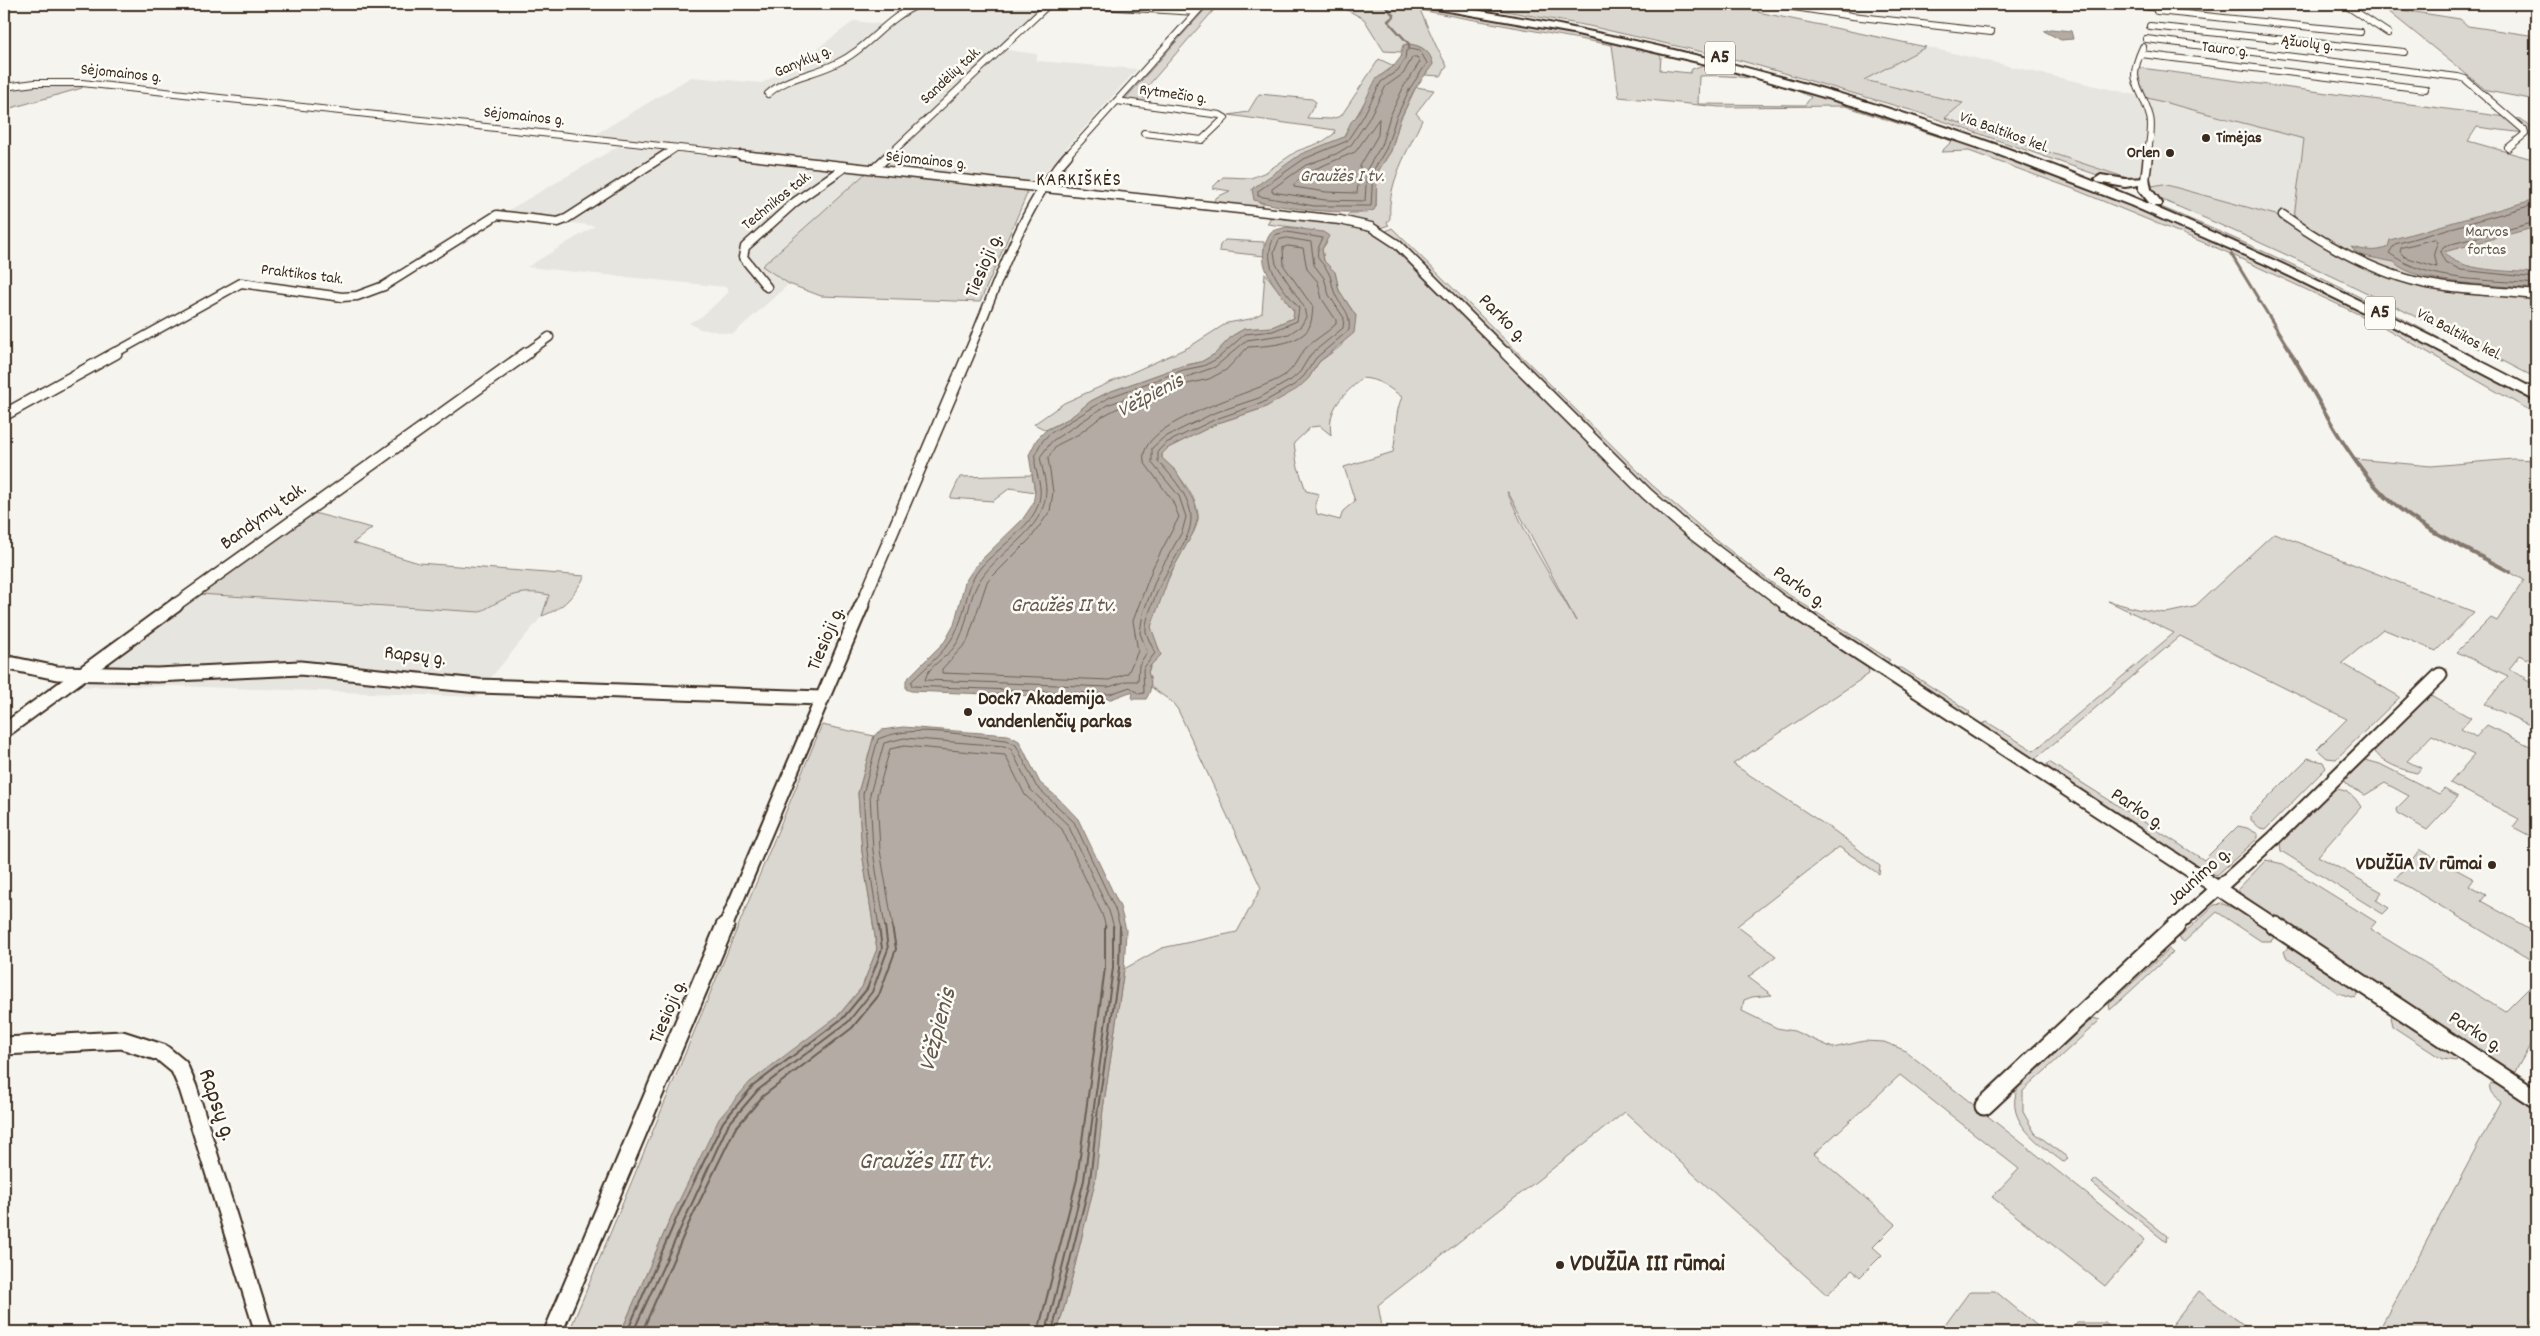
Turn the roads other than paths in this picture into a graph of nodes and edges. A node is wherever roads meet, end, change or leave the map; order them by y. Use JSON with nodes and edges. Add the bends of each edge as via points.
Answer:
{"nodes":[{"id":1,"x":900,"y":4,"type":"edge"},
{"id":2,"x":1049,"y":4,"type":"edge"},
{"id":3,"x":1070,"y":4,"type":"edge"},
{"id":4,"x":1425,"y":4,"type":"edge"},
{"id":5,"x":1450,"y":4,"type":"edge"},
{"id":6,"x":1775,"y":4,"type":"edge"},
{"id":7,"x":2130,"y":4,"type":"edge"},
{"id":8,"x":2344,"y":4,"type":"edge"},
{"id":9,"x":918,"y":5,"type":"edge"},
{"id":10,"x":1200,"y":8,"type":"edge"},
{"id":11,"x":2158,"y":8,"type":"edge"},
{"id":12,"x":2150,"y":26,"type":"junction"},
{"id":13,"x":1991,"y":32,"type":"dead end"},
{"id":14,"x":2360,"y":32,"type":"dead end"},
{"id":15,"x":2388,"y":34,"type":"dead end"},
{"id":16,"x":2146,"y":39,"type":"junction"},
{"id":17,"x":1654,"y":48,"type":"junction"},
{"id":18,"x":2404,"y":52,"type":"dead end"},
{"id":19,"x":2141,"y":54,"type":"junction"},
{"id":20,"x":1664,"y":55,"type":"dead end"},
{"id":21,"x":1693,"y":62,"type":"dead end"},
{"id":22,"x":1712,"y":62,"type":"junction"},
{"id":23,"x":4,"y":87,"type":"edge"},
{"id":24,"x":2425,"y":89,"type":"dead end"},
{"id":25,"x":768,"y":94,"type":"dead end"},
{"id":26,"x":1116,"y":101,"type":"junction"},
{"id":27,"x":1144,"y":133,"type":"dead end"},
{"id":28,"x":676,"y":148,"type":"junction"},
{"id":29,"x":2508,"y":148,"type":"dead end"},
{"id":30,"x":845,"y":166,"type":"junction"},
{"id":31,"x":874,"y":169,"type":"junction"},
{"id":32,"x":2096,"y":178,"type":"junction"},
{"id":33,"x":2145,"y":181,"type":"junction"},
{"id":34,"x":1040,"y":187,"type":"junction"},
{"id":35,"x":2156,"y":203,"type":"junction"},
{"id":36,"x":2284,"y":215,"type":"dead end"},
{"id":37,"x":767,"y":287,"type":"dead end"},
{"id":38,"x":2536,"y":295,"type":"edge"},
{"id":39,"x":549,"y":337,"type":"dead end"},
{"id":40,"x":2536,"y":385,"type":"edge"},
{"id":41,"x":2536,"y":396,"type":"edge"},
{"id":42,"x":4,"y":415,"type":"edge"},
{"id":43,"x":4,"y":662,"type":"edge"},
{"id":44,"x":82,"y":674,"type":"junction"},
{"id":45,"x":2440,"y":674,"type":"dead end"},
{"id":46,"x":822,"y":698,"type":"junction"},
{"id":47,"x":4,"y":731,"type":"edge"},
{"id":48,"x":2216,"y":888,"type":"junction"},
{"id":49,"x":4,"y":1046,"type":"edge"},
{"id":50,"x":2536,"y":1099,"type":"edge"},
{"id":51,"x":1984,"y":1106,"type":"dead end"},
{"id":52,"x":264,"y":1332,"type":"edge"},
{"id":53,"x":553,"y":1332,"type":"edge"}],
"edges":[{"from":1,"to":9,"type":"street"},
{"from":2,"to":31,"type":"street","name":"Sandėlių tak."},
{"from":3,"to":10,"type":"street"},
{"from":4,"to":17,"type":"highway","name":"Via Baltikos kel.","number":"A5"},
{"from":5,"to":32,"type":"highway","name":"Via Baltikos kel.","number":"A5","via":[[1607,33],[1762,69],[1945,124]]},
{"from":6,"to":13,"type":"street"},
{"from":7,"to":11,"type":"street"},
{"from":8,"to":15,"type":"street"},
{"from":9,"to":25,"type":"street","name":"Ganyklų g.","via":[[896,16],[839,62]]},
{"from":10,"to":26,"type":"street","name":"Tiesioji g."},
{"from":11,"to":12,"type":"street"},
{"from":11,"to":14,"type":"street"},
{"from":12,"to":16,"type":"street"},
{"from":12,"to":18,"type":"street"},
{"from":16,"to":19,"type":"street"},
{"from":16,"to":29,"type":"street","name":"Ąžuolų g.","via":[[2465,79],[2524,130],[2524,134]]},
{"from":17,"to":20,"type":"highway"},
{"from":17,"to":22,"type":"highway","name":"Via Baltikos kel.","number":"A5"},
{"from":19,"to":24,"type":"street","name":"Tauro g."},
{"from":19,"to":33,"type":"street","via":[[2134,67],[2134,76],[2151,119]]},
{"from":21,"to":22,"type":"highway"},
{"from":22,"to":41,"type":"highway","name":"Via Baltikos kel.","number":"A5","via":[[1918,121],[2126,198],[2324,286]]},
{"from":23,"to":28,"type":"street","name":"Sėjomainos g.","via":[[82,83]]},
{"from":26,"to":27,"type":"street","name":"Rytmečio g.","via":[[1225,118],[1202,140]]},
{"from":26,"to":34,"type":"street","name":"Tiesioji g."},
{"from":28,"to":30,"type":"street","name":"Sėjomainos g."},
{"from":28,"to":42,"type":"street","name":"Praktikos tak.","via":[[566,219],[558,222],[497,215],[384,286],[357,296],[241,283]]},
{"from":30,"to":31,"type":"street","name":"Sėjomainos g."},
{"from":30,"to":37,"type":"street","name":"Technikos tak.","via":[[795,202],[745,246],[743,257]]},
{"from":31,"to":34,"type":"street","name":"Sėjomainos g."},
{"from":32,"to":33,"type":"highway","via":[[2125,183]]},
{"from":32,"to":35,"type":"highway","name":"Via Baltikos kel.","number":"A5"},
{"from":33,"to":35,"type":"highway","via":[[2145,190]]},
{"from":34,"to":46,"type":"street","name":"Tiesioji g."},
{"from":34,"to":48,"type":"street","name":"Parko g.","via":[[1340,220],[1380,231],[1397,244],[1647,494],[1719,556],[1799,614]]},
{"from":35,"to":40,"type":"highway","name":"Via Baltikos kel.","number":"A5","via":[[2326,277]]},
{"from":36,"to":38,"type":"street","via":[[2342,252],[2405,278],[2423,283]]},
{"from":39,"to":44,"type":"street","name":"Bandymų tak."},
{"from":43,"to":44,"type":"street","name":"Rapsų g."},
{"from":44,"to":46,"type":"street","name":"Rapsų g.","via":[[157,675],[300,668],[478,686]]},
{"from":44,"to":47,"type":"street","name":"Bandymų tak."},
{"from":45,"to":48,"type":"street","name":"Jaunimo g.","via":[[2274,838]]},
{"from":46,"to":53,"type":"street","name":"Tiesioji g."},
{"from":48,"to":50,"type":"street","name":"Parko g."},
{"from":48,"to":51,"type":"street","name":"Jaunimo g."},
{"from":49,"to":52,"type":"street","name":"Rapsų g.","via":[[122,1040],[162,1053],[179,1067]]}]}
